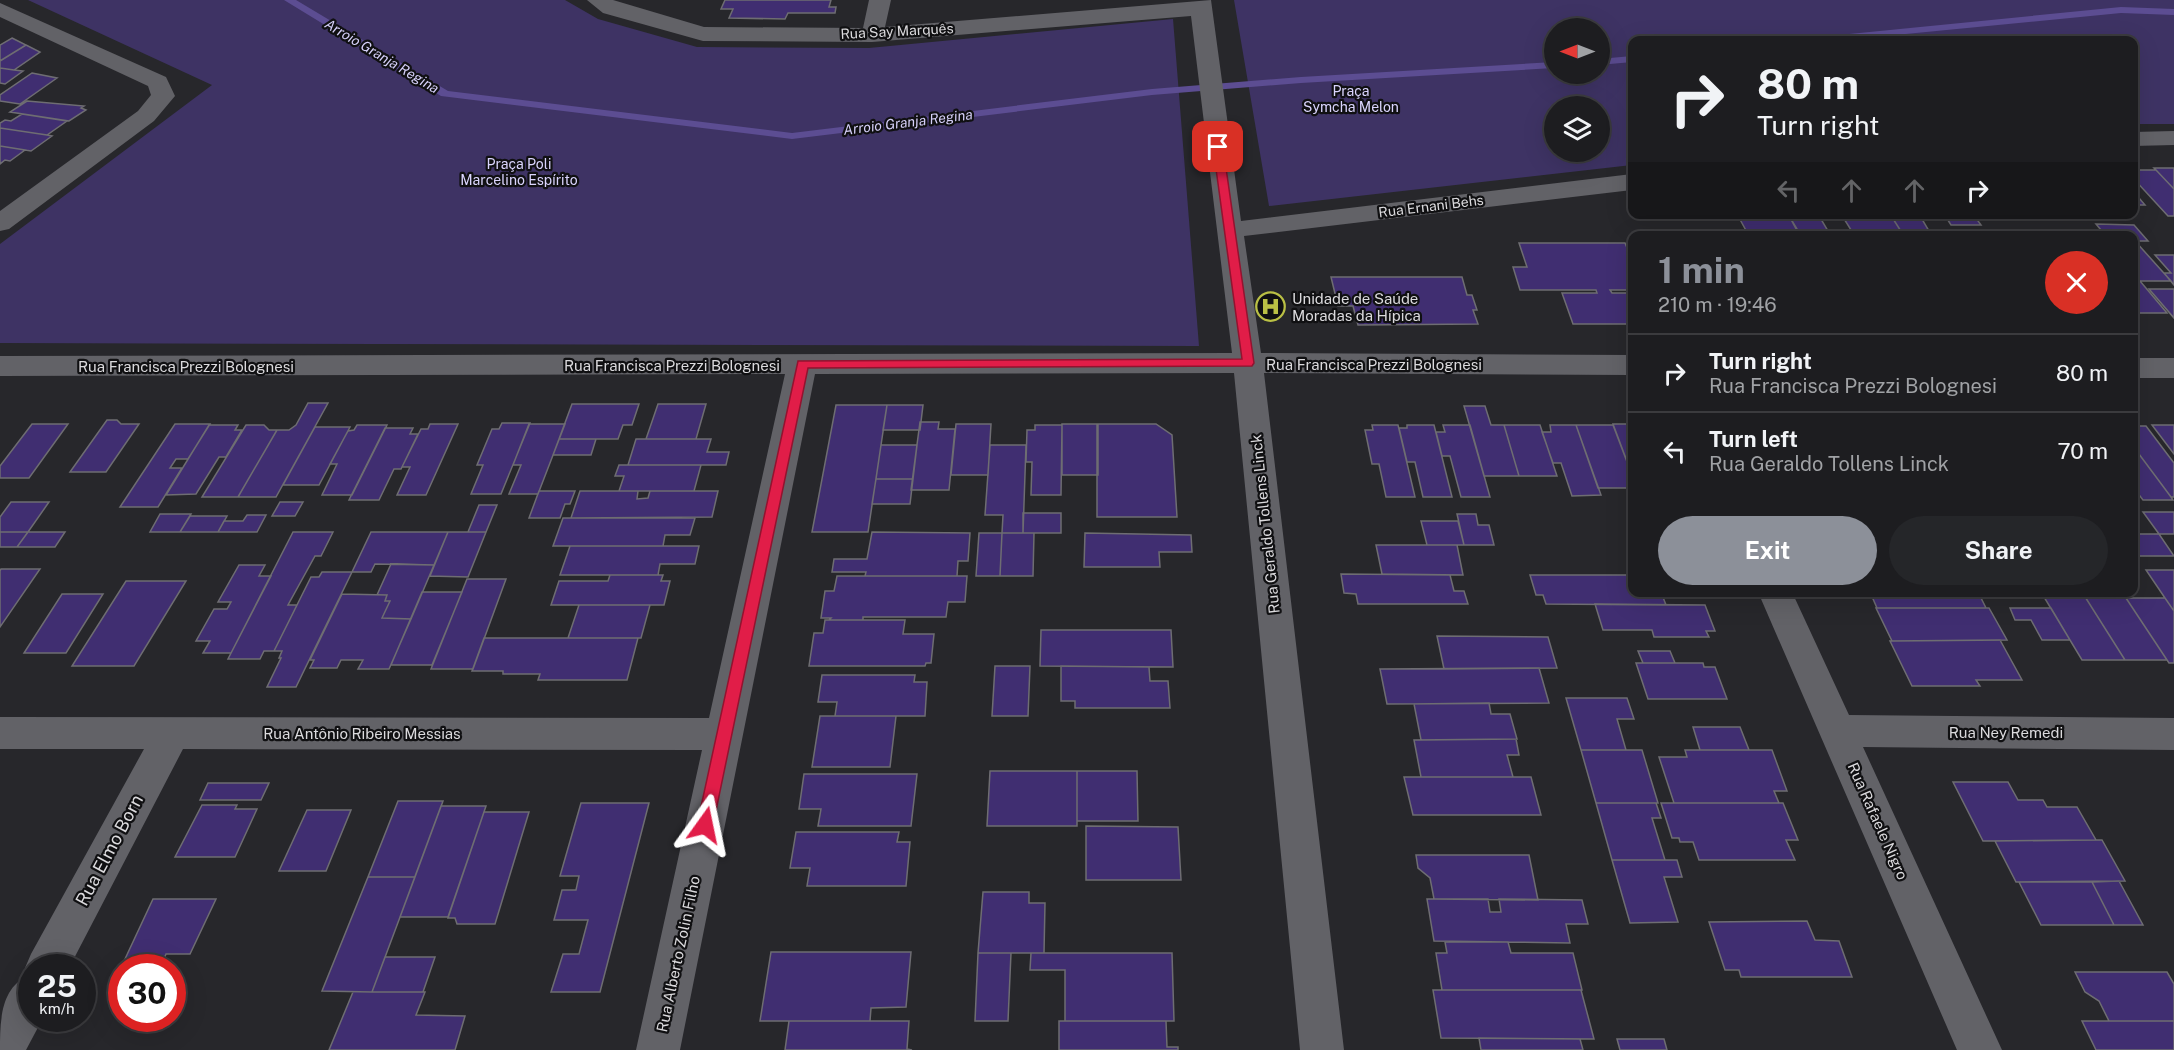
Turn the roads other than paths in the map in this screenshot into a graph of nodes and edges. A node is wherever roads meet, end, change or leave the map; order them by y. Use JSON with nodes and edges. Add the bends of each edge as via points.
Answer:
{"nodes":[{"id":1,"x":598,"y":0,"type":"edge"},
{"id":2,"x":880,"y":0,"type":"edge"},
{"id":3,"x":1201,"y":4,"type":"edge"},
{"id":4,"x":0,"y":9,"type":"edge"},
{"id":5,"x":872,"y":35,"type":"junction"},
{"id":6,"x":2174,"y":138,"type":"edge"},
{"id":7,"x":2138,"y":139,"type":"edge"},
{"id":8,"x":1628,"y":182,"type":"edge"},
{"id":9,"x":0,"y":224,"type":"edge"},
{"id":10,"x":1229,"y":230,"type":"junction"},
{"id":11,"x":1248,"y":363,"type":"junction"},
{"id":12,"x":802,"y":364,"type":"junction"},
{"id":13,"x":1628,"y":365,"type":"edge"},
{"id":14,"x":0,"y":366,"type":"edge"},
{"id":15,"x":2138,"y":368,"type":"edge"},
{"id":16,"x":2174,"y":368,"type":"edge"},
{"id":17,"x":1777,"y":597,"type":"edge"},
{"id":18,"x":1838,"y":731,"type":"junction"},
{"id":19,"x":0,"y":732,"type":"edge"},
{"id":20,"x":172,"y":733,"type":"junction"},
{"id":21,"x":724,"y":734,"type":"junction"},
{"id":22,"x":2174,"y":734,"type":"edge"},
{"id":23,"x":54,"y":954,"type":"edge"},
{"id":24,"x":18,"y":1021,"type":"edge"},
{"id":25,"x":2,"y":1050,"type":"edge"},
{"id":26,"x":658,"y":1050,"type":"edge"},
{"id":27,"x":1322,"y":1050,"type":"edge"},
{"id":28,"x":1980,"y":1050,"type":"edge"}],
"edges":[{"from":1,"to":5,"type":"street","name":"Rua Say Marquês","via":[[611,8],[703,34]]},
{"from":2,"to":5,"type":"street"},
{"from":3,"to":5,"type":"street","name":"Rua Say Marquês"},
{"from":3,"to":10,"type":"street","name":"Rua Geraldo Tollens Linck"},
{"from":4,"to":9,"type":"street","via":[[158,82],[163,96],[146,116]]},
{"from":6,"to":7,"type":"street"},
{"from":8,"to":10,"type":"street","name":"Rua Ernani Behs"},
{"from":10,"to":11,"type":"street","name":"Rua Geraldo Tollens Linck"},
{"from":11,"to":12,"type":"street","name":"Rua Francisca Prezzi Bolognesi"},
{"from":11,"to":13,"type":"street","name":"Rua Francisca Prezzi Bolognesi"},
{"from":11,"to":27,"type":"street","name":"Rua Geraldo Tollens Linck"},
{"from":12,"to":14,"type":"street","name":"Rua Francisca Prezzi Bolognesi"},
{"from":12,"to":21,"type":"street","name":"Rua Alberto Zolin Filho"},
{"from":15,"to":16,"type":"street"},
{"from":17,"to":18,"type":"street","name":"Rua Rafaele Nigro"},
{"from":18,"to":22,"type":"street","name":"Rua Ney Remedi"},
{"from":18,"to":28,"type":"street","name":"Rua Rafaele Nigro"},
{"from":19,"to":20,"type":"street","name":"Rua Antônio Ribeiro Messias"},
{"from":20,"to":21,"type":"street","name":"Rua Antônio Ribeiro Messias"},
{"from":20,"to":23,"type":"street","name":"Rua Elmo Born"},
{"from":21,"to":26,"type":"street","name":"Rua Alberto Zolin Filho"},
{"from":24,"to":25,"type":"street"}]}
